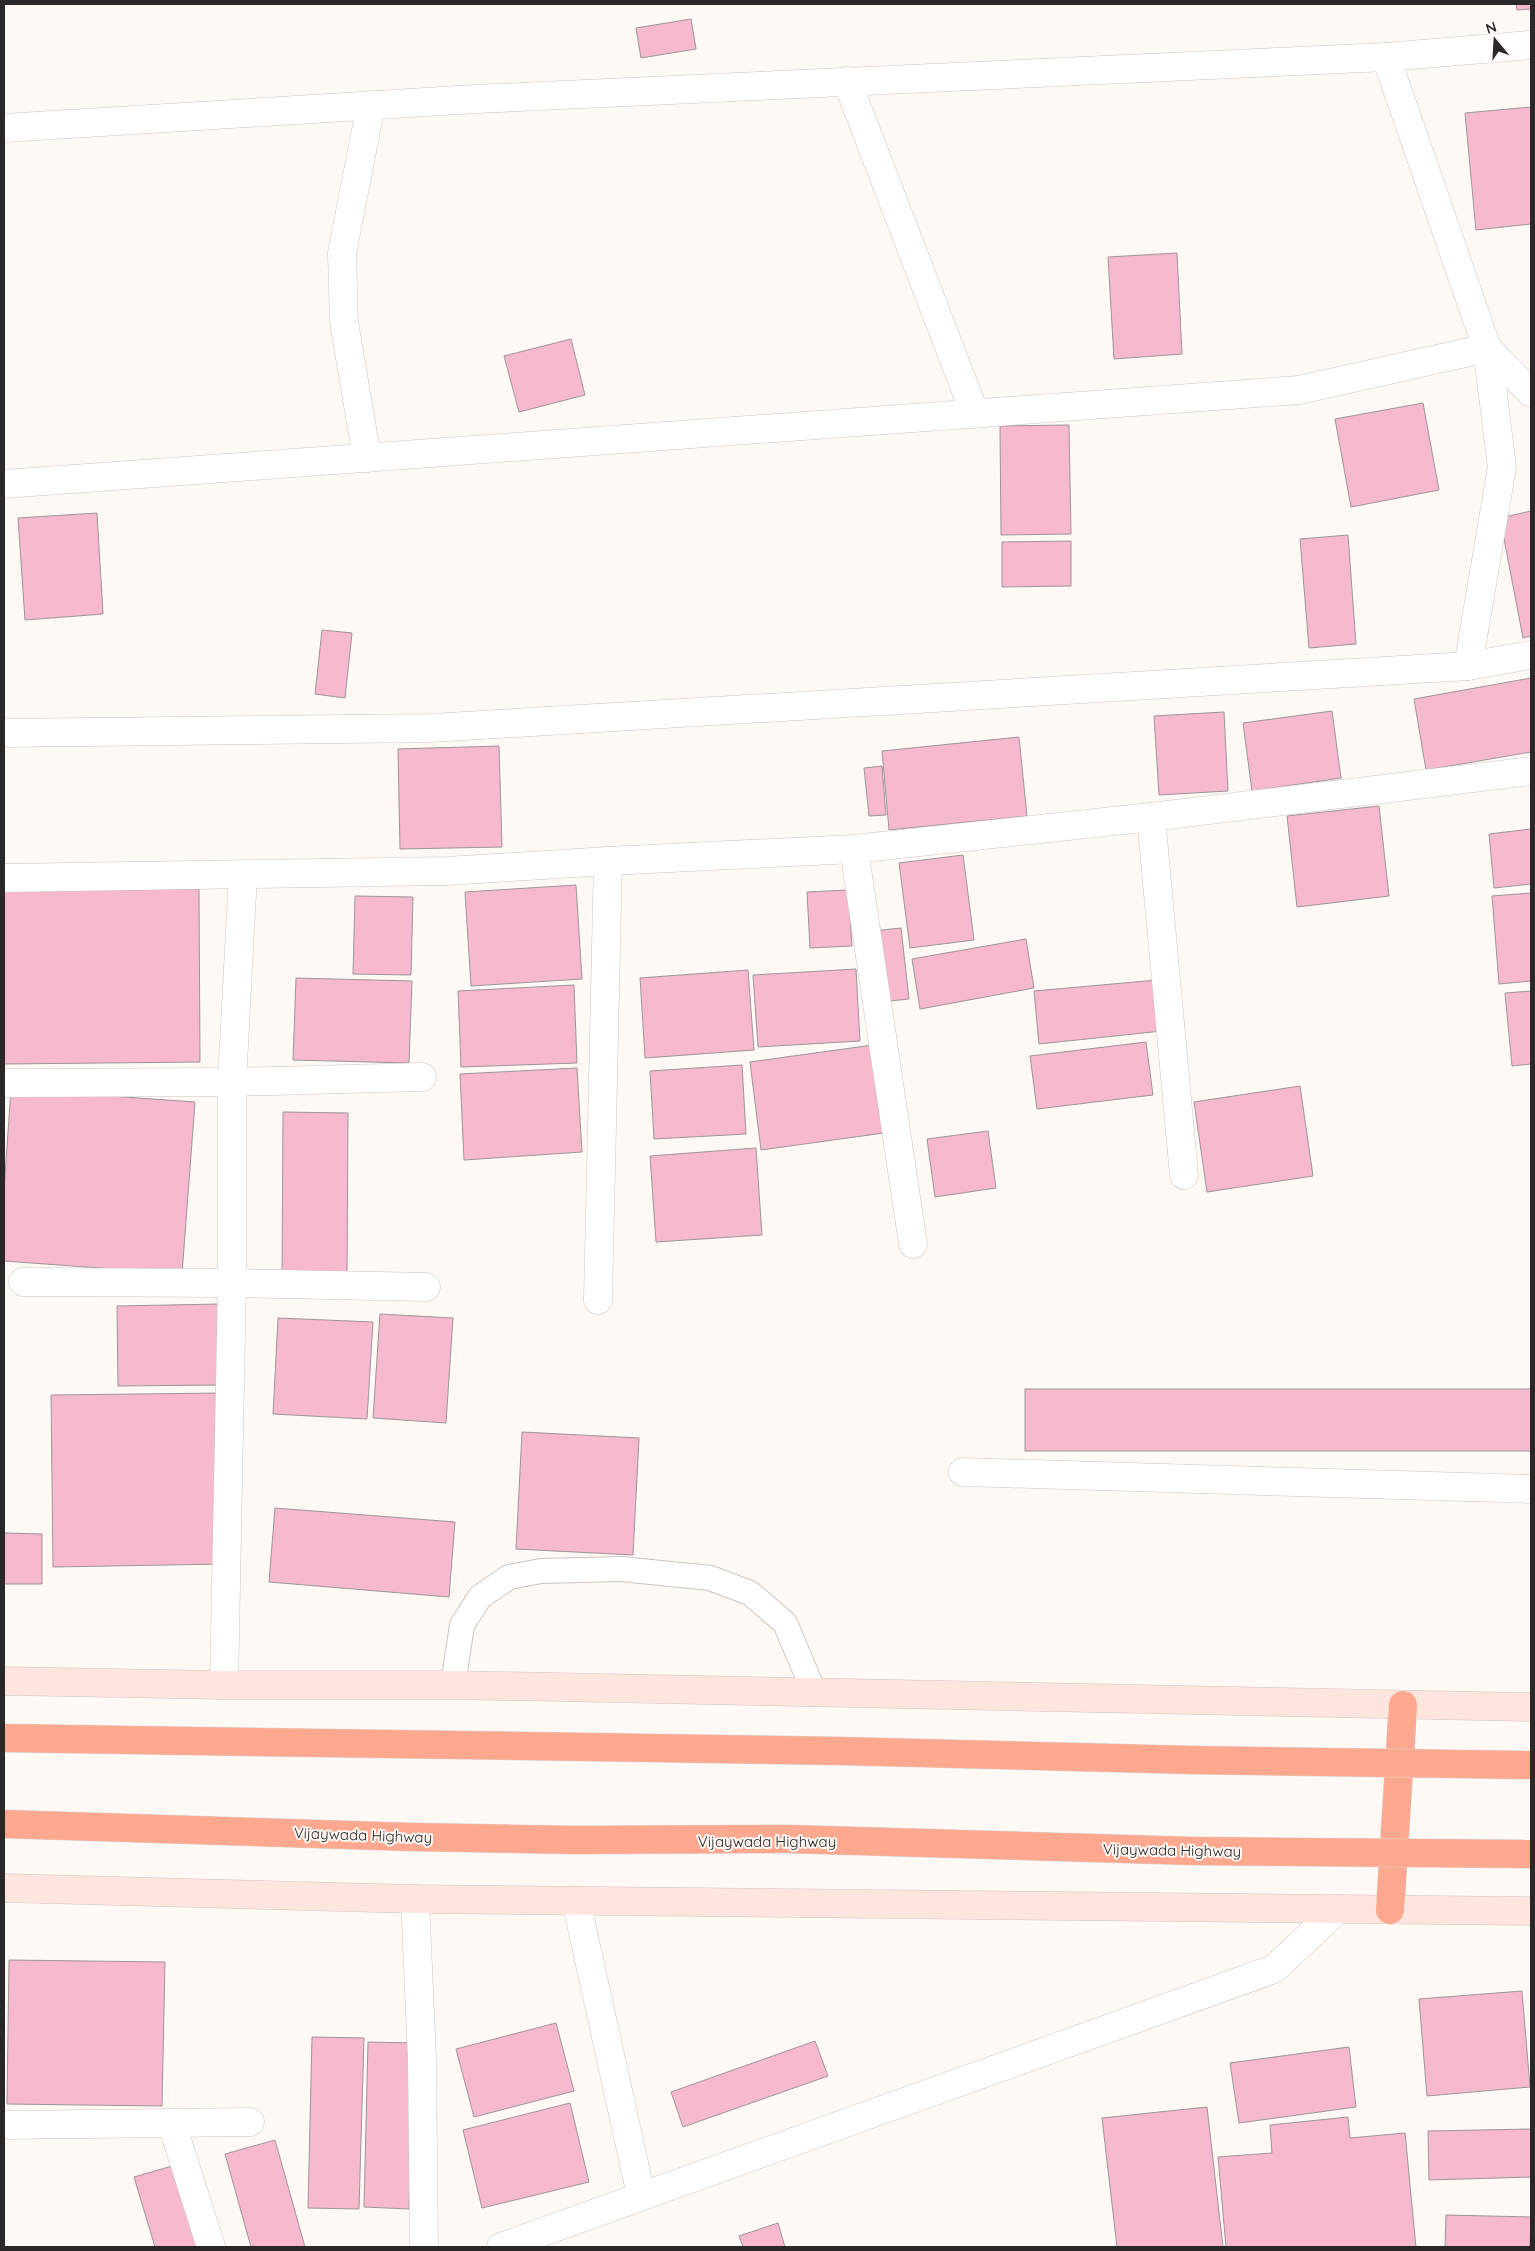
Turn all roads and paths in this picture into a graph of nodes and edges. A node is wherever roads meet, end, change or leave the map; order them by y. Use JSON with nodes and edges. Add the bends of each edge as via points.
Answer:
{"nodes":[{"id":1,"x":1531,"y":45,"type":"edge"},
{"id":2,"x":1386,"y":56,"type":"junction"},
{"id":3,"x":847,"y":81,"type":"junction"},
{"id":4,"x":371,"y":105,"type":"junction"},
{"id":5,"x":4,"y":128,"type":"edge"},
{"id":6,"x":1487,"y":348,"type":"junction"},
{"id":7,"x":1531,"y":393,"type":"edge"},
{"id":8,"x":975,"y":414,"type":"junction"},
{"id":9,"x":367,"y":458,"type":"junction"},
{"id":10,"x":4,"y":484,"type":"edge"},
{"id":11,"x":1531,"y":655,"type":"edge"},
{"id":12,"x":1468,"y":666,"type":"junction"},
{"id":13,"x":4,"y":732,"type":"edge"},
{"id":14,"x":1531,"y":771,"type":"edge"},
{"id":15,"x":1151,"y":817,"type":"junction"},
{"id":16,"x":854,"y":849,"type":"junction"},
{"id":17,"x":608,"y":860,"type":"junction"},
{"id":18,"x":243,"y":874,"type":"junction"},
{"id":19,"x":4,"y":878,"type":"edge"},
{"id":20,"x":422,"y":1076,"type":"dead end"},
{"id":21,"x":232,"y":1082,"type":"junction"},
{"id":22,"x":4,"y":1083,"type":"edge"},
{"id":23,"x":1184,"y":1175,"type":"dead end"},
{"id":24,"x":913,"y":1244,"type":"dead end"},
{"id":25,"x":22,"y":1282,"type":"dead end"},
{"id":26,"x":232,"y":1283,"type":"junction"},
{"id":27,"x":426,"y":1287,"type":"dead end"},
{"id":28,"x":598,"y":1300,"type":"dead end"},
{"id":29,"x":963,"y":1472,"type":"dead end"},
{"id":30,"x":1531,"y":1489,"type":"edge"},
{"id":31,"x":4,"y":1681,"type":"edge"},
{"id":32,"x":453,"y":1685,"type":"junction"},
{"id":33,"x":224,"y":1686,"type":"junction"},
{"id":34,"x":815,"y":1694,"type":"junction"},
{"id":35,"x":1403,"y":1705,"type":"junction"},
{"id":36,"x":1531,"y":1707,"type":"edge"},
{"id":37,"x":4,"y":1738,"type":"edge"},
{"id":38,"x":1531,"y":1765,"type":"edge"},
{"id":39,"x":4,"y":1824,"type":"edge"},
{"id":40,"x":1531,"y":1854,"type":"edge"},
{"id":41,"x":4,"y":1888,"type":"edge"},
{"id":42,"x":415,"y":1899,"type":"junction"},
{"id":43,"x":576,"y":1901,"type":"junction"},
{"id":44,"x":1338,"y":1909,"type":"junction"},
{"id":45,"x":1390,"y":1910,"type":"junction"},
{"id":46,"x":1531,"y":1911,"type":"edge"},
{"id":47,"x":250,"y":2122,"type":"dead end"},
{"id":48,"x":172,"y":2124,"type":"junction"},
{"id":49,"x":4,"y":2125,"type":"edge"},
{"id":50,"x":641,"y":2195,"type":"junction"},
{"id":51,"x":211,"y":2247,"type":"edge"},
{"id":52,"x":424,"y":2247,"type":"edge"},
{"id":53,"x":501,"y":2247,"type":"edge"}],
"edges":[{"from":1,"to":2,"type":"street"},
{"from":2,"to":3,"type":"street"},
{"from":2,"to":6,"type":"street"},
{"from":3,"to":4,"type":"street"},
{"from":3,"to":8,"type":"street"},
{"from":4,"to":5,"type":"street"},
{"from":4,"to":9,"type":"street","via":[[342,253],[344,322]]},
{"from":6,"to":7,"type":"street"},
{"from":6,"to":8,"type":"street","via":[[1299,390]]},
{"from":6,"to":12,"type":"street","via":[[1502,467]]},
{"from":8,"to":9,"type":"street"},
{"from":9,"to":10,"type":"street"},
{"from":11,"to":12,"type":"street"},
{"from":12,"to":13,"type":"street","via":[[431,728]]},
{"from":14,"to":15,"type":"street"},
{"from":15,"to":16,"type":"street"},
{"from":15,"to":23,"type":"street"},
{"from":16,"to":17,"type":"street"},
{"from":16,"to":24,"type":"street"},
{"from":17,"to":18,"type":"street","via":[[447,871]]},
{"from":17,"to":28,"type":"street"},
{"from":18,"to":19,"type":"street"},
{"from":18,"to":21,"type":"street"},
{"from":20,"to":21,"type":"street"},
{"from":21,"to":22,"type":"street"},
{"from":21,"to":26,"type":"street"},
{"from":25,"to":26,"type":"street"},
{"from":26,"to":27,"type":"street"},
{"from":26,"to":33,"type":"street"},
{"from":29,"to":30,"type":"street"},
{"from":31,"to":33,"type":"street"},
{"from":32,"to":33,"type":"street"},
{"from":32,"to":34,"type":"street"},
{"from":32,"to":34,"type":"lane","via":[[462,1625],[480,1597],[509,1577],[541,1571],[621,1569],[710,1578],[750,1593],[785,1623]]},
{"from":34,"to":35,"type":"street"},
{"from":35,"to":36,"type":"street"},
{"from":35,"to":45,"type":"highway"},
{"from":37,"to":38,"type":"highway","bridge":true},
{"from":39,"to":40,"type":"highway","name":"Vijaywada Highway","bridge":true,"via":[[422,1837],[788,1840],[1194,1851]]},
{"from":41,"to":42,"type":"street"},
{"from":42,"to":43,"type":"street"},
{"from":42,"to":52,"type":"street","via":[[422,2059]]},
{"from":43,"to":44,"type":"street"},
{"from":43,"to":50,"type":"street"},
{"from":44,"to":45,"type":"street"},
{"from":44,"to":50,"type":"street","via":[[1274,1969]]},
{"from":45,"to":46,"type":"street"},
{"from":47,"to":48,"type":"street"},
{"from":48,"to":49,"type":"street"},
{"from":48,"to":51,"type":"street"},
{"from":50,"to":53,"type":"street"}]}
